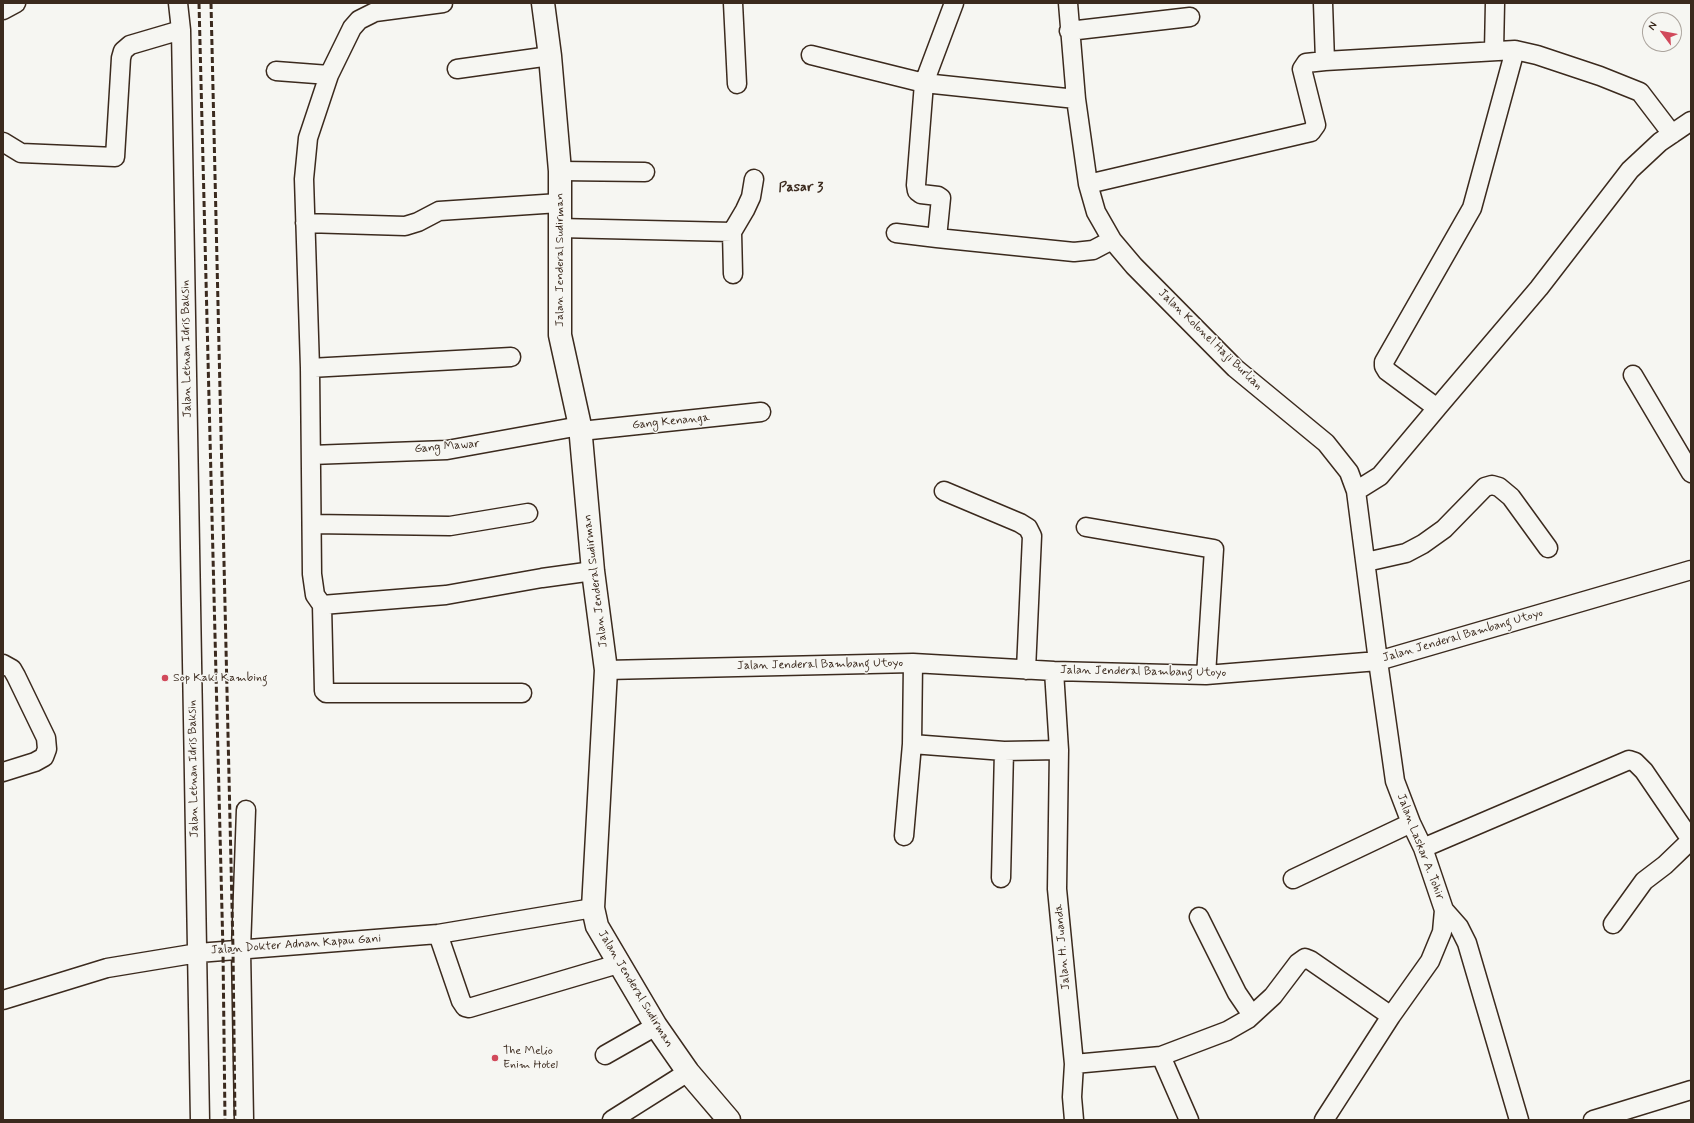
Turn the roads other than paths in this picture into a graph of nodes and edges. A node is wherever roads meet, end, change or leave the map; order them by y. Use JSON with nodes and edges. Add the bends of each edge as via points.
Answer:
{"nodes":[{"id":1,"x":16,"y":3,"type":"edge"},
{"id":2,"x":178,"y":3,"type":"edge"},
{"id":3,"x":443,"y":3,"type":"edge"},
{"id":4,"x":543,"y":3,"type":"edge"},
{"id":5,"x":733,"y":3,"type":"edge"},
{"id":6,"x":954,"y":3,"type":"edge"},
{"id":7,"x":1068,"y":3,"type":"edge"},
{"id":8,"x":1323,"y":3,"type":"edge"},
{"id":9,"x":1495,"y":3,"type":"edge"},
{"id":10,"x":3,"y":10,"type":"edge"},
{"id":11,"x":1190,"y":17,"type":"dead end"},
{"id":12,"x":181,"y":30,"type":"junction"},
{"id":13,"x":1069,"y":31,"type":"junction"},
{"id":14,"x":1515,"y":50,"type":"junction"},
{"id":15,"x":1494,"y":51,"type":"junction"},
{"id":16,"x":811,"y":55,"type":"dead end"},
{"id":17,"x":550,"y":56,"type":"junction"},
{"id":18,"x":1325,"y":61,"type":"junction"},
{"id":19,"x":457,"y":70,"type":"dead end"},
{"id":20,"x":276,"y":71,"type":"dead end"},
{"id":21,"x":329,"y":75,"type":"junction"},
{"id":22,"x":924,"y":82,"type":"junction"},
{"id":23,"x":737,"y":84,"type":"dead end"},
{"id":24,"x":1076,"y":100,"type":"junction"},
{"id":25,"x":1691,"y":121,"type":"edge"},
{"id":26,"x":1672,"y":134,"type":"junction"},
{"id":27,"x":3,"y":142,"type":"edge"},
{"id":28,"x":560,"y":171,"type":"junction"},
{"id":29,"x":645,"y":172,"type":"dead end"},
{"id":30,"x":754,"y":180,"type":"dead end"},
{"id":31,"x":1088,"y":184,"type":"junction"},
{"id":32,"x":559,"y":203,"type":"junction"},
{"id":33,"x":306,"y":223,"type":"junction"},
{"id":34,"x":559,"y":228,"type":"junction"},
{"id":35,"x":732,"y":232,"type":"junction"},
{"id":36,"x":896,"y":232,"type":"dead end"},
{"id":37,"x":937,"y":238,"type":"junction"},
{"id":38,"x":1112,"y":240,"type":"junction"},
{"id":39,"x":733,"y":274,"type":"dead end"},
{"id":40,"x":511,"y":357,"type":"dead end"},
{"id":41,"x":310,"y":368,"type":"junction"},
{"id":42,"x":1633,"y":375,"type":"dead end"},
{"id":43,"x":1437,"y":408,"type":"junction"},
{"id":44,"x":762,"y":412,"type":"dead end"},
{"id":45,"x":581,"y":429,"type":"junction"},
{"id":46,"x":311,"y":455,"type":"junction"},
{"id":47,"x":1691,"y":473,"type":"edge"},
{"id":48,"x":944,"y":491,"type":"dead end"},
{"id":49,"x":1356,"y":491,"type":"junction"},
{"id":50,"x":528,"y":513,"type":"dead end"},
{"id":51,"x":312,"y":524,"type":"junction"},
{"id":52,"x":1086,"y":527,"type":"dead end"},
{"id":53,"x":1548,"y":548,"type":"dead end"},
{"id":54,"x":1366,"y":562,"type":"junction"},
{"id":55,"x":1691,"y":570,"type":"edge"},
{"id":56,"x":593,"y":571,"type":"junction"},
{"id":57,"x":322,"y":605,"type":"junction"},
{"id":58,"x":1378,"y":661,"type":"junction"},
{"id":59,"x":913,"y":663,"type":"junction"},
{"id":60,"x":3,"y":664,"type":"edge"},
{"id":61,"x":606,"y":670,"type":"junction"},
{"id":62,"x":1026,"y":670,"type":"junction"},
{"id":63,"x":1054,"y":671,"type":"junction"},
{"id":64,"x":1206,"y":675,"type":"junction"},
{"id":65,"x":522,"y":693,"type":"dead end"},
{"id":66,"x":912,"y":744,"type":"junction"},
{"id":67,"x":1059,"y":750,"type":"junction"},
{"id":68,"x":1004,"y":751,"type":"junction"},
{"id":69,"x":3,"y":772,"type":"edge"},
{"id":70,"x":246,"y":810,"type":"dead end"},
{"id":71,"x":1411,"y":823,"type":"junction"},
{"id":72,"x":904,"y":836,"type":"dead end"},
{"id":73,"x":1691,"y":840,"type":"edge"},
{"id":74,"x":1423,"y":848,"type":"junction"},
{"id":75,"x":1001,"y":878,"type":"dead end"},
{"id":76,"x":1293,"y":879,"type":"dead end"},
{"id":77,"x":593,"y":908,"type":"junction"},
{"id":78,"x":1444,"y":910,"type":"junction"},
{"id":79,"x":1199,"y":917,"type":"dead end"},
{"id":80,"x":1613,"y":924,"type":"dead end"},
{"id":81,"x":438,"y":934,"type":"junction"},
{"id":82,"x":241,"y":949,"type":"junction"},
{"id":83,"x":198,"y":952,"type":"junction"},
{"id":84,"x":618,"y":964,"type":"junction"},
{"id":85,"x":3,"y":1000,"type":"edge"},
{"id":86,"x":1252,"y":1015,"type":"junction"},
{"id":87,"x":1391,"y":1016,"type":"junction"},
{"id":88,"x":656,"y":1026,"type":"junction"},
{"id":89,"x":605,"y":1055,"type":"dead end"},
{"id":90,"x":1161,"y":1056,"type":"junction"},
{"id":91,"x":1074,"y":1064,"type":"junction"},
{"id":92,"x":688,"y":1072,"type":"junction"},
{"id":93,"x":1691,"y":1090,"type":"edge"},
{"id":94,"x":200,"y":1120,"type":"edge"},
{"id":95,"x":244,"y":1120,"type":"edge"},
{"id":96,"x":612,"y":1120,"type":"edge"},
{"id":97,"x":729,"y":1120,"type":"edge"},
{"id":98,"x":1074,"y":1120,"type":"edge"},
{"id":99,"x":1189,"y":1120,"type":"edge"},
{"id":100,"x":1324,"y":1120,"type":"edge"},
{"id":101,"x":1519,"y":1120,"type":"edge"},
{"id":102,"x":1593,"y":1120,"type":"edge"}],
"edges":[{"from":1,"to":10,"type":"street"},
{"from":2,"to":12,"type":"street","name":"Jalan Letnan Idris Baksin"},
{"from":3,"to":21,"type":"street","via":[[375,12],[365,16],[352,28]]},
{"from":4,"to":17,"type":"main road","name":"Jalan Jenderal Sudirman"},
{"from":5,"to":23,"type":"street"},
{"from":6,"to":22,"type":"street"},
{"from":7,"to":13,"type":"street","name":"Jalan Kolonel Haji Burlian"},
{"from":8,"to":18,"type":"street"},
{"from":9,"to":15,"type":"street"},
{"from":11,"to":13,"type":"street"},
{"from":12,"to":27,"type":"street","via":[[130,44],[123,51],[115,157],[21,153]]},
{"from":12,"to":83,"type":"street","name":"Jalan Letnan Idris Baksin"},
{"from":13,"to":24,"type":"street","name":"Jalan Kolonel Haji Burlian"},
{"from":14,"to":15,"type":"street"},
{"from":14,"to":26,"type":"street","via":[[1640,92]]},
{"from":14,"to":43,"type":"street","via":[[1472,208],[1384,362],[1387,371]]},
{"from":15,"to":18,"type":"street"},
{"from":16,"to":22,"type":"street"},
{"from":17,"to":19,"type":"street"},
{"from":17,"to":28,"type":"main road","name":"Jalan Jenderal Sudirman"},
{"from":18,"to":31,"type":"street","via":[[1306,63],[1302,69],[1316,125],[1311,132]]},
{"from":20,"to":21,"type":"street"},
{"from":21,"to":33,"type":"street","via":[[308,138],[304,179]]},
{"from":22,"to":24,"type":"street"},
{"from":22,"to":37,"type":"street","via":[[916,186],[921,194],[941,198]]},
{"from":24,"to":31,"type":"street","name":"Jalan Kolonel Haji Burlian"},
{"from":25,"to":26,"type":"street"},
{"from":26,"to":43,"type":"street","via":[[1630,170],[1539,288]]},
{"from":28,"to":29,"type":"street"},
{"from":28,"to":32,"type":"main road","name":"Jalan Jenderal Sudirman"},
{"from":30,"to":35,"type":"street","via":[[752,197]]},
{"from":31,"to":38,"type":"street","name":"Jalan Kolonel Haji Burlian","via":[[1096,212]]},
{"from":32,"to":33,"type":"street","via":[[439,211],[405,226]]},
{"from":32,"to":34,"type":"main road","name":"Jalan Jenderal Sudirman"},
{"from":33,"to":41,"type":"street"},
{"from":34,"to":35,"type":"street"},
{"from":34,"to":45,"type":"main road","name":"Jalan Jenderal Sudirman","via":[[560,335]]},
{"from":35,"to":39,"type":"street"},
{"from":36,"to":37,"type":"street"},
{"from":37,"to":38,"type":"street","via":[[1074,252],[1093,250]]},
{"from":38,"to":49,"type":"street","name":"Jalan Kolonel Haji Burlian","via":[[1134,266],[1235,368],[1326,443],[1349,472]]},
{"from":40,"to":41,"type":"street"},
{"from":41,"to":46,"type":"street"},
{"from":42,"to":47,"type":"street"},
{"from":43,"to":49,"type":"street","via":[[1380,476]]},
{"from":44,"to":45,"type":"street","name":"Gang Kenanga"},
{"from":45,"to":46,"type":"street","name":"Gang Mawar","via":[[447,450]]},
{"from":45,"to":56,"type":"main road","name":"Jalan Jenderal Sudirman"},
{"from":46,"to":51,"type":"street"},
{"from":48,"to":62,"type":"street","via":[[1020,523],[1028,528],[1032,536]]},
{"from":49,"to":54,"type":"street","name":"Jalan Kolonel Haji Burlian"},
{"from":50,"to":51,"type":"street","via":[[450,526]]},
{"from":51,"to":57,"type":"street","via":[[312,574],[315,595]]},
{"from":52,"to":64,"type":"street","via":[[1214,549]]},
{"from":53,"to":54,"type":"street","via":[[1511,497],[1500,487],[1492,485],[1485,487],[1444,529],[1423,544],[1406,553]]},
{"from":54,"to":58,"type":"street","name":"Jalan Kolonel Haji Burlian"},
{"from":55,"to":58,"type":"street","name":"Jalan Jenderal Bambang Utoyo"},
{"from":56,"to":57,"type":"street","via":[[446,595]]},
{"from":56,"to":61,"type":"main road","name":"Jalan Jenderal Sudirman"},
{"from":57,"to":65,"type":"street","via":[[326,693]]},
{"from":58,"to":64,"type":"street","name":"Jalan Jenderal Bambang Utoyo"},
{"from":58,"to":71,"type":"street","name":"Jalan Laskar A. Tohir","via":[[1395,781]]},
{"from":59,"to":61,"type":"street","name":"Jalan Jenderal Bambang Utoyo"},
{"from":59,"to":62,"type":"street","name":"Jalan Jenderal Bambang Utoyo"},
{"from":59,"to":66,"type":"street"},
{"from":60,"to":69,"type":"street","via":[[12,669],[16,676],[46,738],[47,749],[44,757],[35,762]]},
{"from":61,"to":77,"type":"main road","name":"Jalan Jenderal Sudirman"},
{"from":62,"to":63,"type":"street","name":"Jalan Jenderal Bambang Utoyo"},
{"from":63,"to":64,"type":"street","name":"Jalan Jenderal Bambang Utoyo"},
{"from":63,"to":67,"type":"street","name":"Jalan H. Juanda"},
{"from":66,"to":68,"type":"street"},
{"from":66,"to":72,"type":"street"},
{"from":67,"to":68,"type":"street"},
{"from":67,"to":91,"type":"street","name":"Jalan H. Juanda","via":[[1057,889]]},
{"from":68,"to":75,"type":"street"},
{"from":70,"to":82,"type":"street"},
{"from":71,"to":74,"type":"street","name":"Jalan Laskar A. Tohir"},
{"from":71,"to":76,"type":"street"},
{"from":73,"to":74,"type":"street","via":[[1644,771],[1629,760]]},
{"from":73,"to":80,"type":"street","via":[[1644,881]]},
{"from":74,"to":78,"type":"street","name":"Jalan Laskar A. Tohir"},
{"from":77,"to":81,"type":"street","name":"Jalan Dokter Adnan Kapau Gani"},
{"from":77,"to":84,"type":"main road","name":"Jalan Jenderal Sudirman","via":[[597,926]]},
{"from":78,"to":87,"type":"street","name":"Jalan Laskar A. Tohir","via":[[1442,932],[1430,960]]},
{"from":78,"to":101,"type":"street","via":[[1459,927],[1467,943]]},
{"from":79,"to":86,"type":"street","via":[[1237,993]]},
{"from":81,"to":82,"type":"street","name":"Jalan Dokter Adnan Kapau Gani"},
{"from":81,"to":84,"type":"street","via":[[461,1001],[469,1008]]},
{"from":82,"to":83,"type":"street","name":"Jalan Dokter Adnan Kapau Gani"},
{"from":82,"to":95,"type":"street"},
{"from":83,"to":85,"type":"street","name":"Jalan Dokter Adnan Kapau Gani","via":[[107,968]]},
{"from":83,"to":94,"type":"street","name":"Jalan Letnan Idris Baksin"},
{"from":84,"to":88,"type":"main road","name":"Jalan Jenderal Sudirman"},
{"from":86,"to":87,"type":"street","via":[[1273,996],[1298,962],[1305,958]]},
{"from":86,"to":90,"type":"street","via":[[1227,1031]]},
{"from":87,"to":100,"type":"street","name":"Jalan Laskar A. Tohir"},
{"from":88,"to":89,"type":"street"},
{"from":88,"to":92,"type":"main road","name":"Jalan Jenderal Sudirman"},
{"from":90,"to":91,"type":"street"},
{"from":90,"to":99,"type":"street"},
{"from":91,"to":98,"type":"street","name":"Jalan H. Juanda"},
{"from":92,"to":96,"type":"street"},
{"from":92,"to":97,"type":"main road","name":"Jalan Jenderal Sudirman"},
{"from":93,"to":102,"type":"street"}]}
